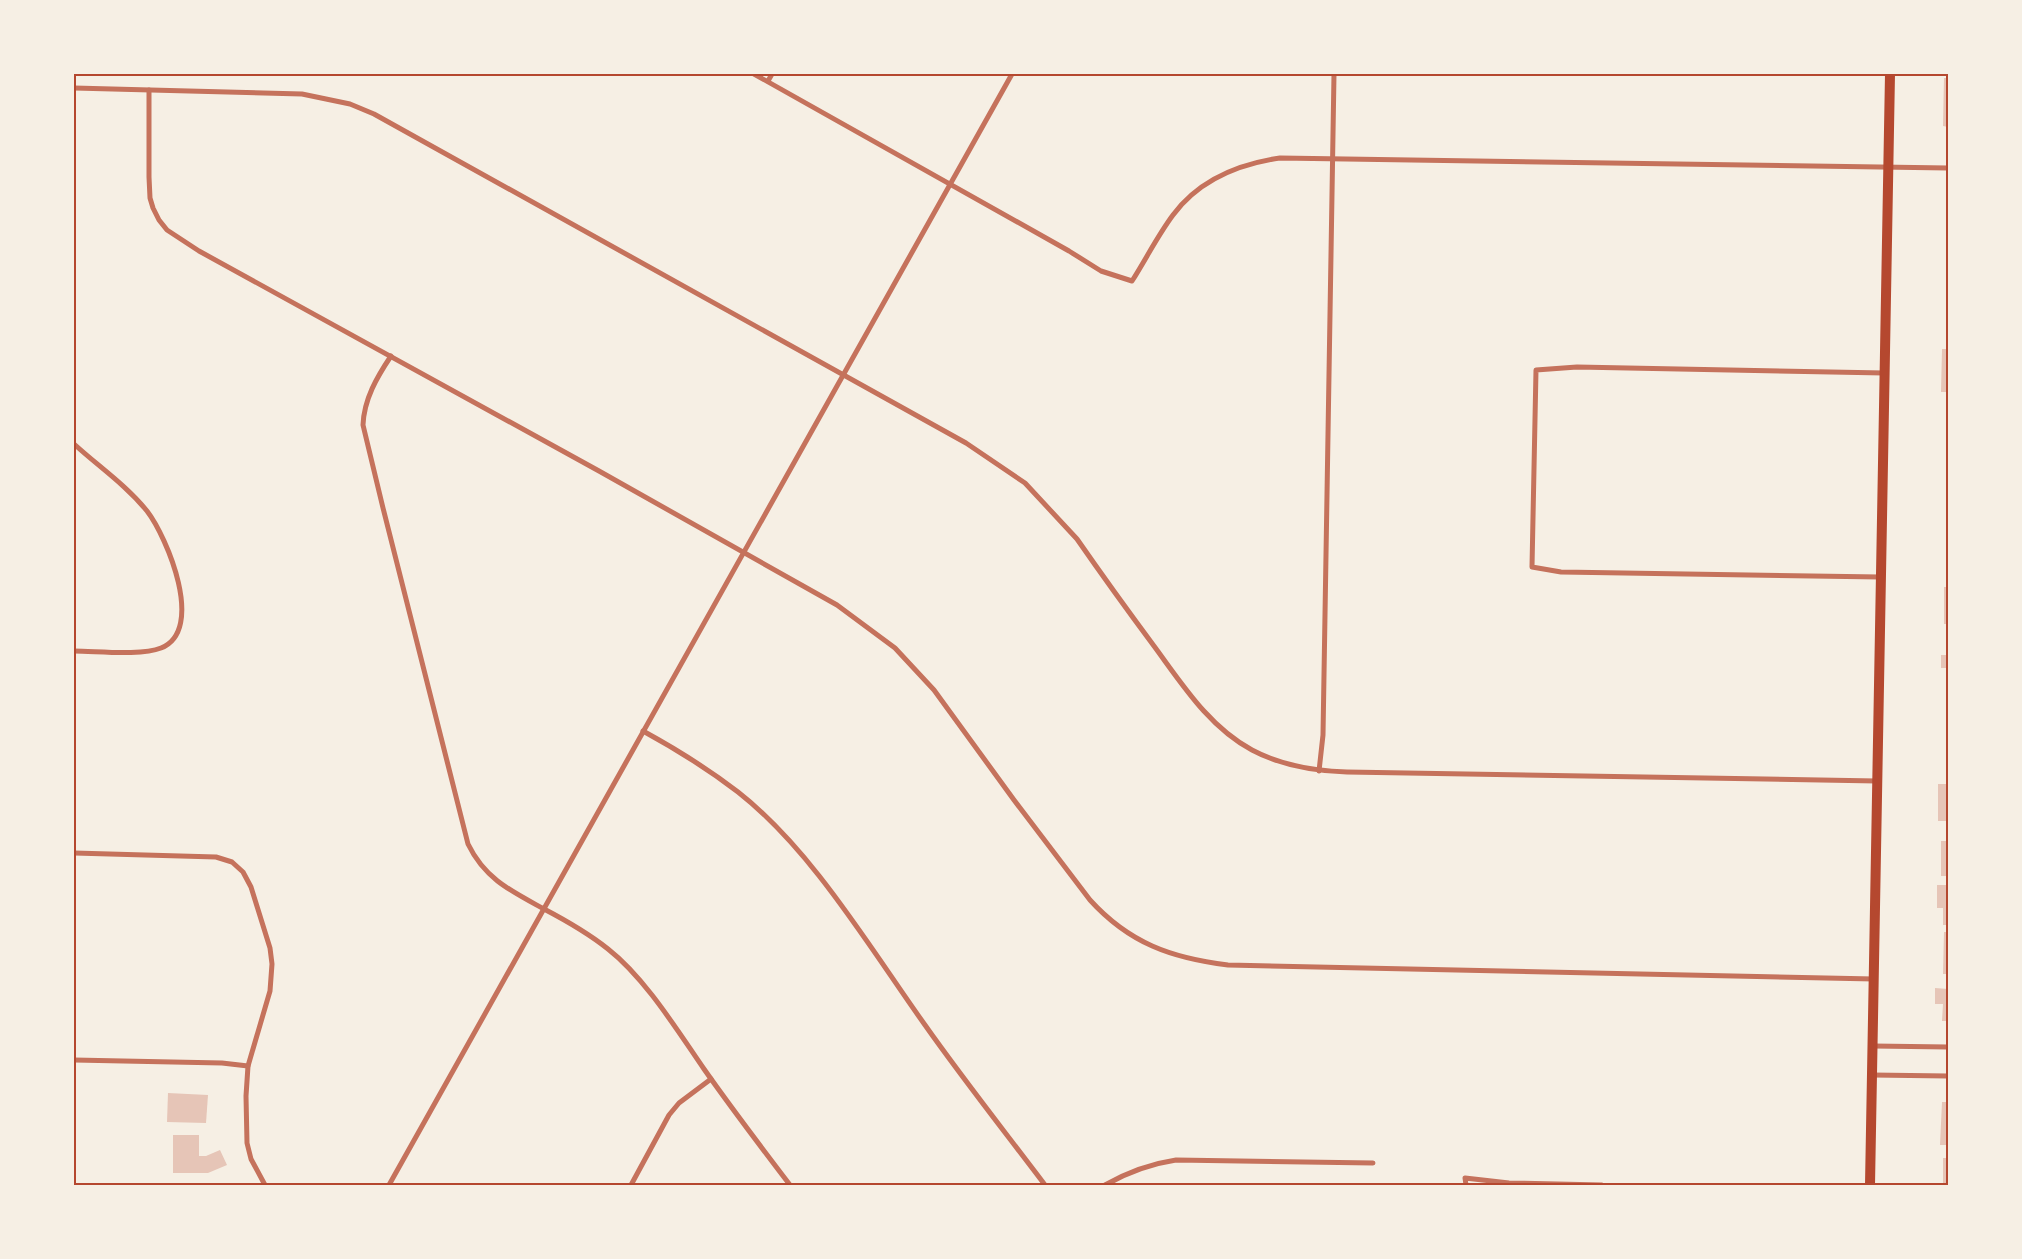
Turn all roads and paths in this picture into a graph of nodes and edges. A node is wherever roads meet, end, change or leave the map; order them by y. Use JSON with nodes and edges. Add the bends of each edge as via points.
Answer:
{"nodes":[{"id":1,"x":754,"y":74,"type":"edge"},
{"id":2,"x":772,"y":74,"type":"edge"},
{"id":3,"x":1012,"y":74,"type":"edge"},
{"id":4,"x":1334,"y":74,"type":"edge"},
{"id":5,"x":1890,"y":74,"type":"edge"},
{"id":6,"x":768,"y":81,"type":"junction"},
{"id":7,"x":74,"y":88,"type":"edge"},
{"id":8,"x":149,"y":90,"type":"junction"},
{"id":9,"x":1333,"y":159,"type":"junction"},
{"id":10,"x":1888,"y":167,"type":"junction"},
{"id":11,"x":1948,"y":168,"type":"edge"},
{"id":12,"x":950,"y":184,"type":"junction"},
{"id":13,"x":391,"y":356,"type":"junction"},
{"id":14,"x":1884,"y":373,"type":"junction"},
{"id":15,"x":844,"y":376,"type":"junction"},
{"id":16,"x":74,"y":444,"type":"edge"},
{"id":17,"x":743,"y":552,"type":"junction"},
{"id":18,"x":1880,"y":577,"type":"junction"},
{"id":19,"x":74,"y":651,"type":"edge"},
{"id":20,"x":642,"y":731,"type":"junction"},
{"id":21,"x":1319,"y":771,"type":"junction"},
{"id":22,"x":1877,"y":781,"type":"junction"},
{"id":23,"x":74,"y":853,"type":"edge"},
{"id":24,"x":544,"y":909,"type":"junction"},
{"id":25,"x":1874,"y":979,"type":"junction"},
{"id":26,"x":1873,"y":1046,"type":"junction"},
{"id":27,"x":1948,"y":1047,"type":"edge"},
{"id":28,"x":74,"y":1060,"type":"edge"},
{"id":29,"x":248,"y":1066,"type":"junction"},
{"id":30,"x":1872,"y":1075,"type":"junction"},
{"id":31,"x":1948,"y":1076,"type":"edge"},
{"id":32,"x":711,"y":1079,"type":"junction"},
{"id":33,"x":1373,"y":1163,"type":"dead end"},
{"id":34,"x":266,"y":1185,"type":"edge"},
{"id":35,"x":389,"y":1185,"type":"edge"},
{"id":36,"x":631,"y":1185,"type":"edge"},
{"id":37,"x":790,"y":1185,"type":"edge"},
{"id":38,"x":1045,"y":1185,"type":"edge"},
{"id":39,"x":1105,"y":1185,"type":"edge"},
{"id":40,"x":1466,"y":1185,"type":"edge"},
{"id":41,"x":1602,"y":1185,"type":"edge"},
{"id":42,"x":1870,"y":1185,"type":"edge"}],
"edges":[{"from":1,"to":6,"type":"street"},
{"from":2,"to":6,"type":"street"},
{"from":3,"to":12,"type":"street"},
{"from":4,"to":9,"type":"street"},
{"from":5,"to":10,"type":"main road"},
{"from":6,"to":12,"type":"street"},
{"from":7,"to":8,"type":"street"},
{"from":8,"to":13,"type":"street","via":[[150,198],[167,230]]},
{"from":8,"to":15,"type":"street","via":[[302,94],[350,104],[374,114]]},
{"from":9,"to":10,"type":"street"},
{"from":9,"to":12,"type":"street","via":[[1280,158],[1241,166],[1216,177],[1199,188],[1174,213],[1132,280],[1101,271]]},
{"from":9,"to":21,"type":"street","via":[[1323,735]]},
{"from":10,"to":11,"type":"street"},
{"from":10,"to":14,"type":"main road"},
{"from":12,"to":15,"type":"street"},
{"from":13,"to":17,"type":"street"},
{"from":13,"to":24,"type":"street","via":[[368,398],[363,425],[468,844],[474,858],[496,881]]},
{"from":14,"to":18,"type":"main road"},
{"from":14,"to":18,"type":"street","via":[[1577,367],[1536,370],[1532,517],[1532,568],[1561,572]]},
{"from":15,"to":17,"type":"street"},
{"from":15,"to":21,"type":"street","via":[[966,443],[1025,483],[1077,539],[1213,721],[1252,750],[1277,761]]},
{"from":16,"to":19,"type":"street","via":[[130,492],[158,527],[177,579],[182,614],[177,634],[156,650]]},
{"from":17,"to":20,"type":"street"},
{"from":17,"to":25,"type":"street","via":[[837,605],[896,648],[934,690],[1090,900],[1122,928],[1156,948],[1181,957],[1228,964]]},
{"from":18,"to":22,"type":"main road"},
{"from":20,"to":24,"type":"street"},
{"from":20,"to":38,"type":"street","via":[[697,763],[739,793],[790,842],[827,886],[928,1030]]},
{"from":21,"to":22,"type":"street"},
{"from":22,"to":25,"type":"main road"},
{"from":23,"to":29,"type":"street","via":[[216,858],[232,862],[243,872],[251,887],[272,964],[270,991]]},
{"from":24,"to":32,"type":"street","via":[[608,948],[623,963],[674,1025]]},
{"from":24,"to":35,"type":"street"},
{"from":25,"to":26,"type":"main road"},
{"from":26,"to":27,"type":"street"},
{"from":26,"to":30,"type":"main road"},
{"from":28,"to":29,"type":"street"},
{"from":29,"to":34,"type":"street","via":[[247,1144]]},
{"from":30,"to":31,"type":"street"},
{"from":30,"to":42,"type":"main road"},
{"from":32,"to":36,"type":"street","via":[[679,1103],[669,1115]]},
{"from":32,"to":37,"type":"street"},
{"from":33,"to":39,"type":"street","via":[[1176,1160],[1150,1164]]},
{"from":40,"to":41,"type":"street","via":[[1465,1178],[1509,1183]]}]}
